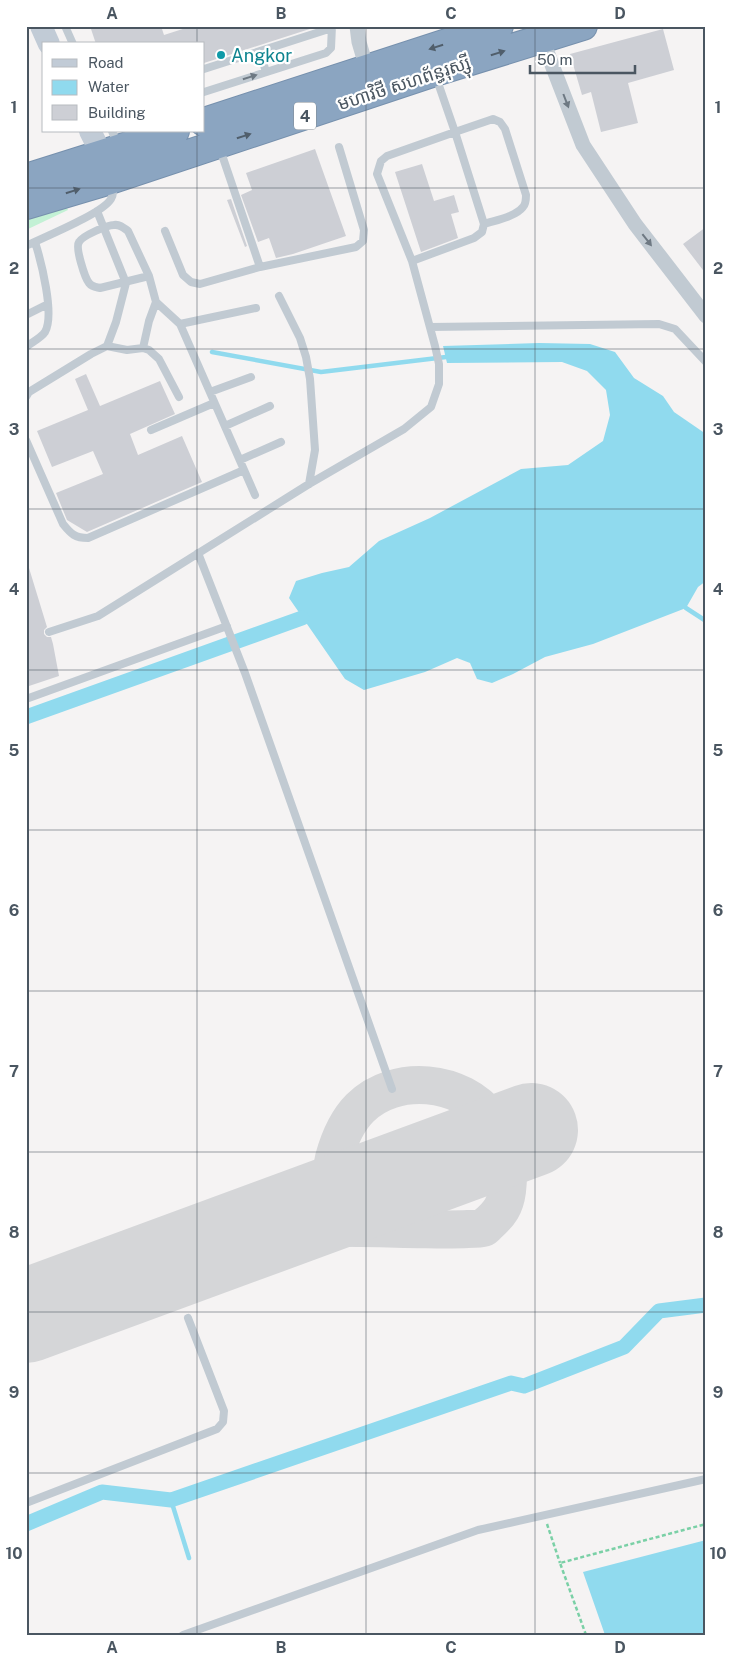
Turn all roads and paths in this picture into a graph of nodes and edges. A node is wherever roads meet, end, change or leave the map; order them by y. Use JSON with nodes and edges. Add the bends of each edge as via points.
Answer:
{"nodes":[{"id":1,"x":41,"y":26,"type":"edge"},
{"id":2,"x":64,"y":26,"type":"edge"},
{"id":3,"x":357,"y":26,"type":"edge"},
{"id":4,"x":499,"y":26,"type":"edge"},
{"id":5,"x":583,"y":26,"type":"edge"},
{"id":6,"x":332,"y":27,"type":"edge"},
{"id":7,"x":542,"y":39,"type":"junction"},
{"id":8,"x":48,"y":42,"type":"edge"},
{"id":9,"x":72,"y":42,"type":"edge"},
{"id":10,"x":260,"y":52,"type":"junction"},
{"id":11,"x":205,"y":69,"type":"edge"},
{"id":12,"x":266,"y":72,"type":"junction"},
{"id":13,"x":435,"y":72,"type":"junction"},
{"id":14,"x":371,"y":81,"type":"junction"},
{"id":15,"x":205,"y":92,"type":"edge"},
{"id":16,"x":205,"y":122,"type":"edge"},
{"id":17,"x":172,"y":132,"type":"edge"},
{"id":18,"x":455,"y":132,"type":"junction"},
{"id":19,"x":219,"y":144,"type":"junction"},
{"id":20,"x":339,"y":147,"type":"dead end"},
{"id":21,"x":113,"y":155,"type":"edge"},
{"id":22,"x":31,"y":173,"type":"edge"},
{"id":23,"x":26,"y":205,"type":"edge"},
{"id":24,"x":97,"y":211,"type":"junction"},
{"id":25,"x":484,"y":224,"type":"junction"},
{"id":26,"x":104,"y":228,"type":"junction"},
{"id":27,"x":165,"y":231,"type":"dead end"},
{"id":28,"x":35,"y":242,"type":"junction"},
{"id":29,"x":26,"y":246,"type":"edge"},
{"id":30,"x":412,"y":260,"type":"junction"},
{"id":31,"x":260,"y":268,"type":"junction"},
{"id":32,"x":148,"y":276,"type":"junction"},
{"id":33,"x":126,"y":283,"type":"junction"},
{"id":34,"x":280,"y":296,"type":"dead end"},
{"id":35,"x":156,"y":302,"type":"junction"},
{"id":36,"x":48,"y":304,"type":"junction"},
{"id":37,"x":256,"y":308,"type":"dead end"},
{"id":38,"x":26,"y":314,"type":"edge"},
{"id":39,"x":706,"y":316,"type":"edge"},
{"id":40,"x":180,"y":324,"type":"junction"},
{"id":41,"x":430,"y":327,"type":"junction"},
{"id":42,"x":26,"y":346,"type":"edge"},
{"id":43,"x":107,"y":346,"type":"junction"},
{"id":44,"x":143,"y":348,"type":"junction"},
{"id":45,"x":706,"y":362,"type":"edge"},
{"id":46,"x":251,"y":377,"type":"dead end"},
{"id":47,"x":210,"y":392,"type":"junction"},
{"id":48,"x":26,"y":397,"type":"edge"},
{"id":49,"x":179,"y":397,"type":"dead end"},
{"id":50,"x":214,"y":403,"type":"junction"},
{"id":51,"x":270,"y":406,"type":"dead end"},
{"id":52,"x":225,"y":426,"type":"junction"},
{"id":53,"x":152,"y":430,"type":"dead end"},
{"id":54,"x":26,"y":440,"type":"edge"},
{"id":55,"x":281,"y":442,"type":"dead end"},
{"id":56,"x":240,"y":460,"type":"junction"},
{"id":57,"x":244,"y":470,"type":"junction"},
{"id":58,"x":309,"y":484,"type":"junction"},
{"id":59,"x":256,"y":495,"type":"dead end"},
{"id":60,"x":198,"y":553,"type":"junction"},
{"id":61,"x":226,"y":626,"type":"junction"},
{"id":62,"x":49,"y":632,"type":"dead end"},
{"id":63,"x":26,"y":699,"type":"edge"},
{"id":64,"x":392,"y":1089,"type":"dead end"},
{"id":65,"x":188,"y":1318,"type":"dead end"},
{"id":66,"x":706,"y":1479,"type":"edge"},
{"id":67,"x":26,"y":1503,"type":"edge"},
{"id":68,"x":544,"y":1516,"type":"junction"},
{"id":69,"x":706,"y":1524,"type":"edge"},
{"id":70,"x":560,"y":1563,"type":"junction"},
{"id":71,"x":183,"y":1635,"type":"edge"},
{"id":72,"x":586,"y":1635,"type":"edge"}],
"edges":[{"from":1,"to":8,"type":"street"},
{"from":2,"to":9,"type":"lane"},
{"from":3,"to":14,"type":"street"},
{"from":4,"to":14,"type":"highway","name":"មហាវិថី សហព័ន្ធរុស្ស៊ី","number":"4","one_way":true},
{"from":5,"to":7,"type":"highway","name":"មហាវិថី សហព័ន្ធរុស្ស៊ី","number":"4"},
{"from":6,"to":10,"type":"lane"},
{"from":6,"to":12,"type":"lane","via":[[331,48],[326,53]]},
{"from":13,"to":7,"type":"highway","name":"មហាវិថី សហព័ន្ធរុស្ស៊ី","number":"4","one_way":true},
{"from":7,"to":39,"type":"street","one_way":true,"via":[[583,145],[635,224]]},
{"from":10,"to":11,"type":"lane"},
{"from":10,"to":12,"type":"lane"},
{"from":15,"to":12,"type":"lane","one_way":true},
{"from":13,"to":14,"type":"highway","name":"មហាវិថី សហព័ន្ធរុស្ស៊ី","number":"4"},
{"from":13,"to":18,"type":"lane"},
{"from":14,"to":16,"type":"highway","name":"មហាវិថី សហព័ន្ធរុស្ស៊ី","number":"4"},
{"from":19,"to":14,"type":"highway","name":"មហាវិថី សហព័ន្ធរុស្ស៊ី","number":"4","one_way":true},
{"from":17,"to":21,"type":"highway","name":"មហាវិថី សហព័ន្ធរុស្ស៊ី","number":"4"},
{"from":18,"to":25,"type":"lane"},
{"from":18,"to":25,"type":"lane","via":[[493,119],[500,122],[526,195],[524,207]]},
{"from":18,"to":30,"type":"lane","via":[[380,161],[377,174]]},
{"from":19,"to":21,"type":"highway","name":"មហាវិថី សហព័ន្ធរុស្ស៊ី","number":"4"},
{"from":19,"to":31,"type":"lane"},
{"from":20,"to":31,"type":"lane","via":[[364,230],[363,241],[356,247]]},
{"from":21,"to":22,"type":"highway","name":"មហាវិថី សហព័ន្ធរុស្ស៊ី","number":"4"},
{"from":23,"to":21,"type":"highway","name":"មហាវិថី សហព័ន្ធរុស្ស៊ី","number":"4","one_way":true},
{"from":21,"to":24,"type":"lane","via":[[112,197]]},
{"from":24,"to":26,"type":"lane"},
{"from":24,"to":28,"type":"lane"},
{"from":25,"to":30,"type":"lane","via":[[482,232],[474,238]]},
{"from":26,"to":32,"type":"lane","via":[[122,226],[128,231]]},
{"from":26,"to":33,"type":"lane"},
{"from":26,"to":33,"type":"lane","via":[[78,243],[88,282],[100,288]]},
{"from":27,"to":31,"type":"lane","via":[[183,275],[191,282],[200,284]]},
{"from":28,"to":29,"type":"lane"},
{"from":28,"to":36,"type":"lane"},
{"from":30,"to":41,"type":"lane"},
{"from":32,"to":33,"type":"lane"},
{"from":32,"to":35,"type":"lane"},
{"from":33,"to":43,"type":"lane"},
{"from":34,"to":58,"type":"lane","via":[[300,338],[310,379],[315,450]]},
{"from":35,"to":40,"type":"lane"},
{"from":35,"to":44,"type":"lane"},
{"from":36,"to":38,"type":"lane"},
{"from":36,"to":42,"type":"lane","via":[[45,332]]},
{"from":37,"to":40,"type":"lane"},
{"from":40,"to":47,"type":"lane"},
{"from":41,"to":45,"type":"lane","via":[[658,324],[675,329]]},
{"from":41,"to":58,"type":"lane","via":[[439,364],[439,384],[431,407],[404,429]]},
{"from":43,"to":44,"type":"lane","via":[[127,350]]},
{"from":43,"to":48,"type":"lane","via":[[29,392]]},
{"from":44,"to":49,"type":"lane","via":[[158,359]]},
{"from":46,"to":47,"type":"lane"},
{"from":47,"to":50,"type":"lane"},
{"from":50,"to":52,"type":"lane"},
{"from":50,"to":53,"type":"lane"},
{"from":51,"to":52,"type":"lane"},
{"from":52,"to":56,"type":"lane"},
{"from":54,"to":57,"type":"lane","via":[[63,524],[71,535],[79,538],[88,538]]},
{"from":55,"to":56,"type":"lane"},
{"from":56,"to":57,"type":"lane"},
{"from":57,"to":59,"type":"lane"},
{"from":58,"to":60,"type":"lane"},
{"from":60,"to":61,"type":"lane"},
{"from":60,"to":62,"type":"lane","via":[[98,616]]},
{"from":61,"to":63,"type":"lane"},
{"from":61,"to":64,"type":"lane"},
{"from":65,"to":67,"type":"lane","via":[[224,1411],[223,1422],[217,1429]]},
{"from":66,"to":68,"type":"lane"},
{"from":68,"to":70,"type":"path"},
{"from":68,"to":71,"type":"lane","via":[[478,1530]]},
{"from":69,"to":70,"type":"path"},
{"from":70,"to":72,"type":"path"}]}
